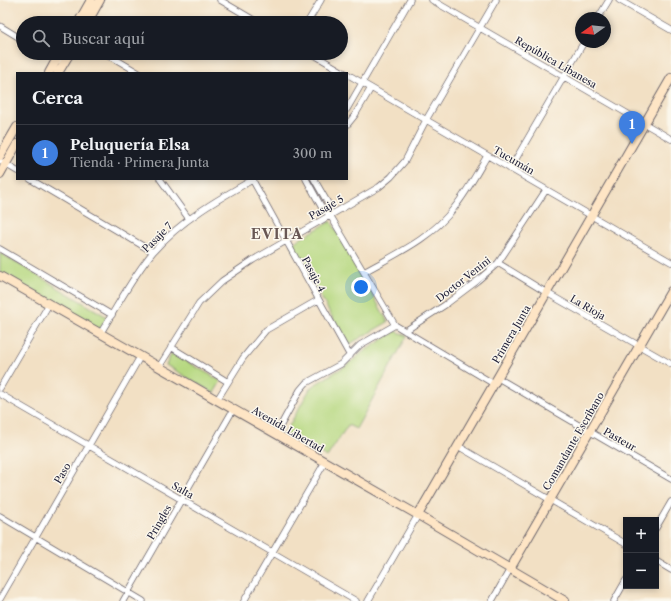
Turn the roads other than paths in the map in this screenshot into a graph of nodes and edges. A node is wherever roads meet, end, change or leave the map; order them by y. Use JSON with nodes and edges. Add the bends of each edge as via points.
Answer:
{"nodes":[{"id":1,"x":91,"y":0,"type":"edge"},
{"id":2,"x":100,"y":0,"type":"edge"},
{"id":3,"x":220,"y":0,"type":"edge"},
{"id":4,"x":321,"y":0,"type":"edge"},
{"id":5,"x":410,"y":0,"type":"edge"},
{"id":6,"x":432,"y":0,"type":"edge"},
{"id":7,"x":496,"y":0,"type":"edge"},
{"id":8,"x":609,"y":0,"type":"edge"},
{"id":9,"x":620,"y":0,"type":"edge"},
{"id":10,"x":602,"y":12,"type":"edge"},
{"id":11,"x":82,"y":16,"type":"edge"},
{"id":12,"x":91,"y":16,"type":"edge"},
{"id":13,"x":247,"y":16,"type":"edge"},
{"id":14,"x":312,"y":16,"type":"edge"},
{"id":15,"x":0,"y":26,"type":"edge"},
{"id":16,"x":480,"y":28,"type":"junction"},
{"id":17,"x":671,"y":30,"type":"edge"},
{"id":18,"x":16,"y":36,"type":"edge"},
{"id":19,"x":580,"y":48,"type":"edge"},
{"id":20,"x":59,"y":60,"type":"edge"},
{"id":21,"x":60,"y":60,"type":"edge"},
{"id":22,"x":117,"y":60,"type":"edge"},
{"id":23,"x":323,"y":60,"type":"edge"},
{"id":24,"x":50,"y":72,"type":"edge"},
{"id":25,"x":58,"y":72,"type":"edge"},
{"id":26,"x":137,"y":72,"type":"edge"},
{"id":27,"x":344,"y":72,"type":"edge"},
{"id":28,"x":348,"y":74,"type":"edge"},
{"id":29,"x":564,"y":76,"type":"junction"},
{"id":30,"x":671,"y":78,"type":"edge"},
{"id":31,"x":362,"y":83,"type":"junction"},
{"id":32,"x":371,"y":88,"type":"junction"},
{"id":33,"x":348,"y":107,"type":"edge"},
{"id":34,"x":426,"y":120,"type":"junction"},
{"id":35,"x":644,"y":123,"type":"junction"},
{"id":36,"x":348,"y":125,"type":"edge"},
{"id":37,"x":16,"y":129,"type":"edge"},
{"id":38,"x":671,"y":139,"type":"edge"},
{"id":39,"x":16,"y":145,"type":"edge"},
{"id":40,"x":3,"y":153,"type":"edge"},
{"id":41,"x":487,"y":156,"type":"junction"},
{"id":42,"x":3,"y":163,"type":"edge"},
{"id":43,"x":510,"y":169,"type":"junction"},
{"id":44,"x":16,"y":170,"type":"edge"},
{"id":45,"x":0,"y":174,"type":"edge"},
{"id":46,"x":32,"y":180,"type":"edge"},
{"id":47,"x":161,"y":180,"type":"edge"},
{"id":48,"x":250,"y":180,"type":"edge"},
{"id":49,"x":253,"y":180,"type":"edge"},
{"id":50,"x":307,"y":180,"type":"edge"},
{"id":51,"x":315,"y":180,"type":"edge"},
{"id":52,"x":546,"y":190,"type":"junction"},
{"id":53,"x":330,"y":215,"type":"junction"},
{"id":54,"x":591,"y":216,"type":"junction"},
{"id":55,"x":189,"y":219,"type":"junction"},
{"id":56,"x":286,"y":240,"type":"junction"},
{"id":57,"x":0,"y":249,"type":"edge"},
{"id":58,"x":153,"y":252,"type":"junction"},
{"id":59,"x":671,"y":262,"type":"edge"},
{"id":60,"x":498,"y":263,"type":"junction"},
{"id":61,"x":364,"y":272,"type":"junction"},
{"id":62,"x":0,"y":276,"type":"edge"},
{"id":63,"x":671,"y":291,"type":"edge"},
{"id":64,"x":547,"y":293,"type":"junction"},
{"id":65,"x":318,"y":300,"type":"junction"},
{"id":66,"x":49,"y":304,"type":"junction"},
{"id":67,"x":112,"y":315,"type":"junction"},
{"id":68,"x":395,"y":325,"type":"junction"},
{"id":69,"x":405,"y":331,"type":"junction"},
{"id":70,"x":100,"y":334,"type":"junction"},
{"id":71,"x":639,"y":346,"type":"junction"},
{"id":72,"x":171,"y":347,"type":"junction"},
{"id":73,"x":350,"y":356,"type":"junction"},
{"id":74,"x":140,"y":357,"type":"junction"},
{"id":75,"x":671,"y":364,"type":"edge"},
{"id":76,"x":159,"y":367,"type":"junction"},
{"id":77,"x":496,"y":381,"type":"junction"},
{"id":78,"x":228,"y":382,"type":"junction"},
{"id":79,"x":0,"y":388,"type":"edge"},
{"id":80,"x":0,"y":394,"type":"edge"},
{"id":81,"x":217,"y":400,"type":"junction"},
{"id":82,"x":233,"y":410,"type":"junction"},
{"id":83,"x":590,"y":432,"type":"junction"},
{"id":84,"x":276,"y":434,"type":"junction"},
{"id":85,"x":89,"y":446,"type":"junction"},
{"id":86,"x":458,"y":446,"type":"junction"},
{"id":87,"x":325,"y":462,"type":"junction"},
{"id":88,"x":671,"y":479,"type":"edge"},
{"id":89,"x":182,"y":499,"type":"junction"},
{"id":90,"x":550,"y":500,"type":"junction"},
{"id":91,"x":671,"y":502,"type":"edge"},
{"id":92,"x":418,"y":515,"type":"junction"},
{"id":93,"x":0,"y":516,"type":"edge"},
{"id":94,"x":659,"y":523,"type":"edge"},
{"id":95,"x":36,"y":538,"type":"junction"},
{"id":96,"x":623,"y":542,"type":"edge"},
{"id":97,"x":273,"y":552,"type":"junction"},
{"id":98,"x":659,"y":563,"type":"edge"},
{"id":99,"x":510,"y":569,"type":"junction"},
{"id":100,"x":671,"y":570,"type":"edge"},
{"id":101,"x":623,"y":585,"type":"edge"},
{"id":102,"x":128,"y":593,"type":"junction"},
{"id":103,"x":0,"y":599,"type":"edge"},
{"id":104,"x":123,"y":601,"type":"edge"},
{"id":105,"x":143,"y":601,"type":"edge"},
{"id":106,"x":244,"y":601,"type":"edge"},
{"id":107,"x":356,"y":601,"type":"edge"},
{"id":108,"x":368,"y":601,"type":"edge"},
{"id":109,"x":492,"y":601,"type":"edge"},
{"id":110,"x":566,"y":601,"type":"edge"},
{"id":111,"x":614,"y":601,"type":"edge"}],
"edges":[{"from":1,"to":11,"type":"main road"},
{"from":2,"to":12,"type":"main road"},
{"from":3,"to":13,"type":"street"},
{"from":4,"to":14,"type":"street"},
{"from":5,"to":31,"type":"street"},
{"from":6,"to":16,"type":"street","name":"República Libanesa"},
{"from":7,"to":16,"type":"street"},
{"from":8,"to":10,"type":"street"},
{"from":9,"to":17,"type":"street"},
{"from":15,"to":18,"type":"street"},
{"from":16,"to":29,"type":"street","name":"República Libanesa"},
{"from":16,"to":34,"type":"street"},
{"from":19,"to":29,"type":"street"},
{"from":20,"to":24,"type":"main road"},
{"from":21,"to":25,"type":"main road"},
{"from":22,"to":26,"type":"street"},
{"from":23,"to":27,"type":"street","name":"Tucumán"},
{"from":28,"to":31,"type":"street","name":"Tucumán"},
{"from":29,"to":35,"type":"street","name":"República Libanesa"},
{"from":29,"to":43,"type":"street"},
{"from":30,"to":35,"type":"main road","name":"Primera Junta"},
{"from":31,"to":32,"type":"street","name":"Tucumán"},
{"from":31,"to":33,"type":"street"},
{"from":32,"to":34,"type":"street","name":"Tucumán"},
{"from":32,"to":36,"type":"street"},
{"from":34,"to":41,"type":"street","name":"Tucumán"},
{"from":34,"to":53,"type":"street","name":"Pasaje 5","via":[[404,161],[391,177],[379,187]]},
{"from":35,"to":38,"type":"street","name":"República Libanesa"},
{"from":35,"to":54,"type":"main road","name":"Primera Junta"},
{"from":37,"to":40,"type":"main road"},
{"from":39,"to":40,"type":"main road"},
{"from":40,"to":42,"type":"main road"},
{"from":41,"to":43,"type":"street","name":"Tucumán"},
{"from":41,"to":61,"type":"street","via":[[445,220],[419,241]]},
{"from":42,"to":44,"type":"street"},
{"from":42,"to":45,"type":"main road"},
{"from":43,"to":52,"type":"street","name":"Tucumán"},
{"from":46,"to":58,"type":"street"},
{"from":47,"to":55,"type":"street"},
{"from":48,"to":55,"type":"street","name":"Pasaje 7"},
{"from":49,"to":56,"type":"street","name":"Pasaje 4"},
{"from":50,"to":53,"type":"street","via":[[322,208]]},
{"from":51,"to":53,"type":"street","via":[[329,205]]},
{"from":52,"to":54,"type":"street","name":"Tucumán"},
{"from":52,"to":60,"type":"street","name":"Doctor Venini"},
{"from":53,"to":56,"type":"street","name":"Pasaje 5"},
{"from":53,"to":61,"type":"street"},
{"from":54,"to":59,"type":"street","name":"Tucumán"},
{"from":54,"to":64,"type":"main road","name":"Primera Junta"},
{"from":55,"to":58,"type":"street","name":"Pasaje 7"},
{"from":56,"to":65,"type":"street","name":"Pasaje 4"},
{"from":56,"to":72,"type":"street","name":"Pasaje 5","via":[[236,270],[210,292],[199,303]]},
{"from":57,"to":67,"type":"street"},
{"from":58,"to":67,"type":"street","name":"Pasaje 7","via":[[138,271]]},
{"from":60,"to":64,"type":"street","name":"La Rioja"},
{"from":60,"to":69,"type":"street","name":"Doctor Venini","via":[[445,305]]},
{"from":61,"to":68,"type":"street"},
{"from":62,"to":66,"type":"main road","name":"Avenida Libertad"},
{"from":63,"to":71,"type":"main road","name":"Comandante Escribano"},
{"from":64,"to":71,"type":"street","name":"La Rioja"},
{"from":64,"to":77,"type":"main road","name":"Primera Junta"},
{"from":65,"to":73,"type":"street","name":"Pasaje 4"},
{"from":65,"to":78,"type":"street","via":[[266,330],[243,358]]},
{"from":66,"to":70,"type":"main road","name":"Avenida Libertad"},
{"from":66,"to":79,"type":"street"},
{"from":67,"to":70,"type":"street","name":"Pasaje 7"},
{"from":68,"to":69,"type":"street","name":"Pasteur"},
{"from":68,"to":73,"type":"street","via":[[360,345]]},
{"from":69,"to":77,"type":"street","name":"Pasteur"},
{"from":70,"to":74,"type":"main road","name":"Avenida Libertad"},
{"from":71,"to":75,"type":"street","name":"La Rioja"},
{"from":71,"to":83,"type":"main road","name":"Comandante Escribano"},
{"from":72,"to":76,"type":"street","name":"Pasaje 5"},
{"from":72,"to":78,"type":"street"},
{"from":73,"to":84,"type":"street","via":[[341,364],[306,383]]},
{"from":74,"to":76,"type":"main road","name":"Avenida Libertad"},
{"from":74,"to":85,"type":"street","name":"Paso"},
{"from":76,"to":81,"type":"main road","name":"Avenida Libertad"},
{"from":77,"to":83,"type":"street","name":"Pasteur"},
{"from":77,"to":86,"type":"main road","name":"Primera Junta"},
{"from":78,"to":81,"type":"street"},
{"from":80,"to":85,"type":"street","name":"Salta"},
{"from":81,"to":82,"type":"main road","name":"Avenida Libertad"},
{"from":82,"to":84,"type":"main road","name":"Avenida Libertad"},
{"from":82,"to":89,"type":"street","name":"Pringles"},
{"from":83,"to":88,"type":"street","name":"Pasteur"},
{"from":83,"to":90,"type":"main road","name":"Comandante Escribano"},
{"from":84,"to":87,"type":"main road","name":"Avenida Libertad"},
{"from":85,"to":89,"type":"street","name":"Salta"},
{"from":85,"to":95,"type":"street","name":"Paso"},
{"from":86,"to":90,"type":"street"},
{"from":86,"to":92,"type":"main road","name":"Primera Junta"},
{"from":87,"to":92,"type":"main road","name":"Avenida Libertad"},
{"from":87,"to":97,"type":"street"},
{"from":89,"to":97,"type":"street","name":"Salta"},
{"from":89,"to":102,"type":"street","name":"Pringles"},
{"from":90,"to":96,"type":"street"},
{"from":90,"to":99,"type":"main road","name":"Comandante Escribano"},
{"from":91,"to":94,"type":"street"},
{"from":92,"to":99,"type":"main road","name":"Avenida Libertad"},
{"from":92,"to":108,"type":"street","name":"Primera Junta"},
{"from":93,"to":95,"type":"street"},
{"from":95,"to":102,"type":"street"},
{"from":95,"to":103,"type":"street","name":"Paso"},
{"from":97,"to":106,"type":"street"},
{"from":97,"to":107,"type":"street","name":"Salta"},
{"from":98,"to":100,"type":"street"},
{"from":99,"to":109,"type":"street","name":"Comandante Escribano"},
{"from":99,"to":110,"type":"main road","name":"Avenida Libertad"},
{"from":101,"to":111,"type":"street"},
{"from":102,"to":104,"type":"street","name":"Pringles"},
{"from":102,"to":105,"type":"street"}]}
